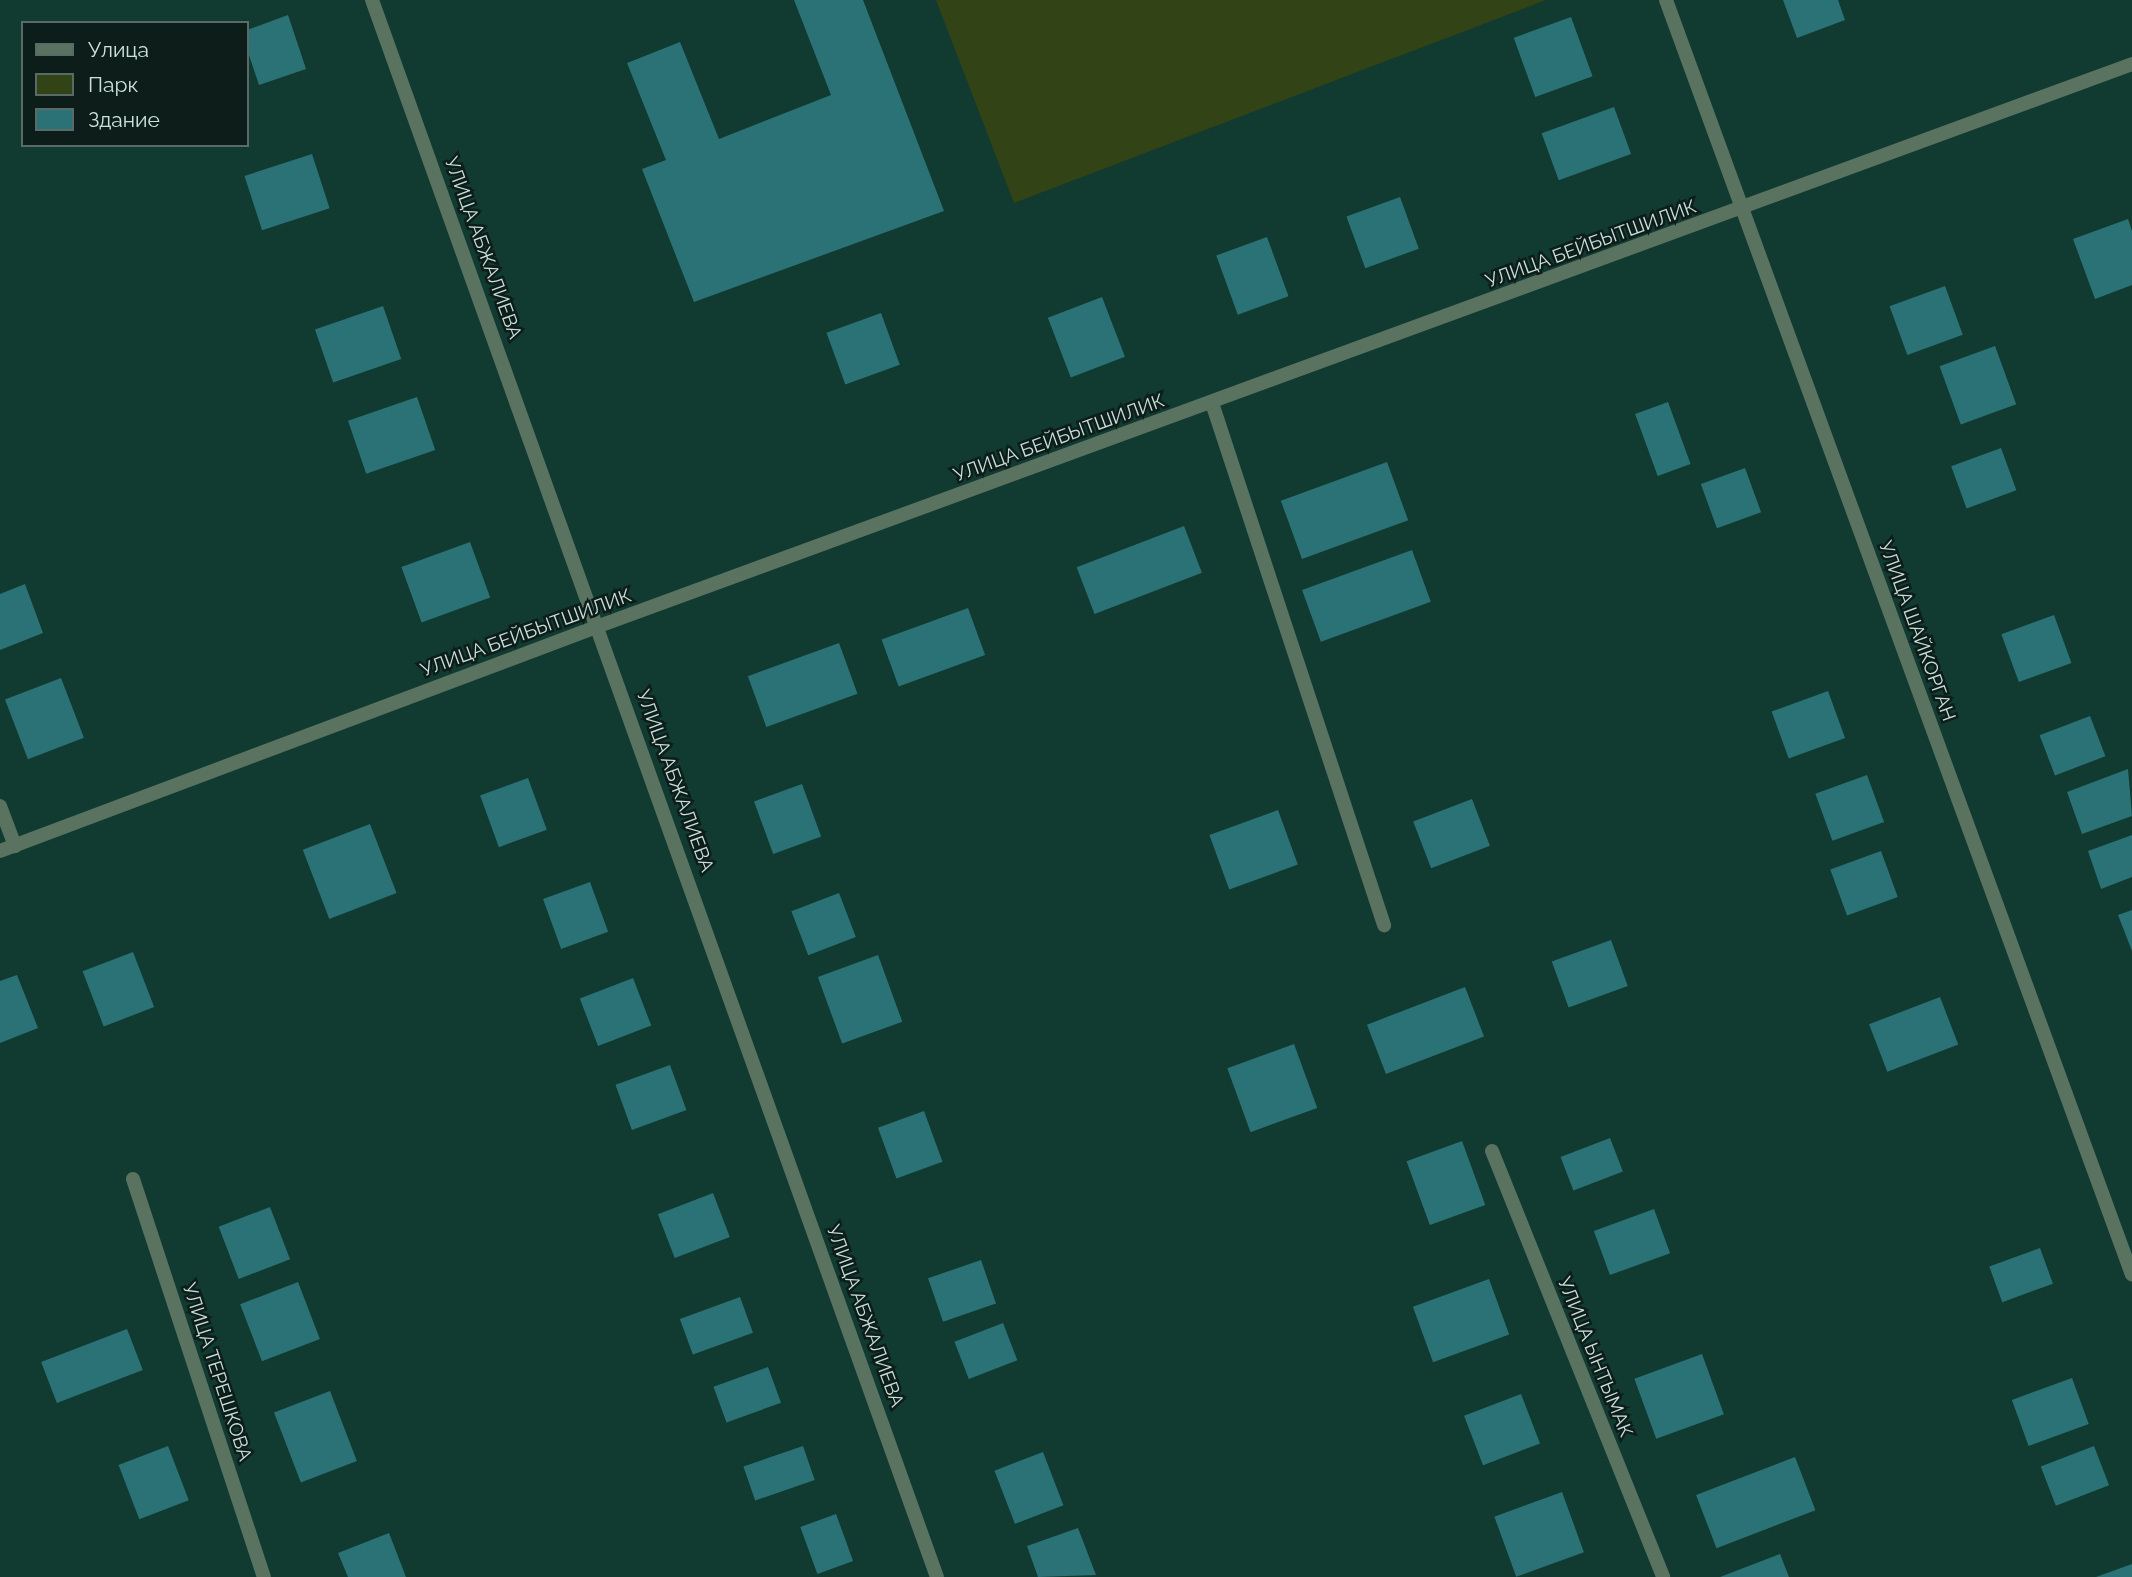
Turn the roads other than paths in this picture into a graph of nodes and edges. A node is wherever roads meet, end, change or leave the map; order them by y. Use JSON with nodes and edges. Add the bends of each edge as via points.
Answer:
{"nodes":[{"id":1,"x":372,"y":0,"type":"edge"},
{"id":2,"x":1666,"y":0,"type":"edge"},
{"id":3,"x":2132,"y":64,"type":"edge"},
{"id":4,"x":1743,"y":209,"type":"junction"},
{"id":5,"x":1212,"y":403,"type":"junction"},
{"id":6,"x":599,"y":626,"type":"junction"},
{"id":7,"x":0,"y":806,"type":"edge"},
{"id":8,"x":15,"y":846,"type":"junction"},
{"id":9,"x":0,"y":851,"type":"edge"},
{"id":10,"x":1384,"y":925,"type":"dead end"},
{"id":11,"x":1492,"y":1151,"type":"dead end"},
{"id":12,"x":133,"y":1179,"type":"dead end"},
{"id":13,"x":2132,"y":1275,"type":"edge"},
{"id":14,"x":264,"y":1577,"type":"edge"},
{"id":15,"x":937,"y":1577,"type":"edge"},
{"id":16,"x":1662,"y":1577,"type":"edge"}],
"edges":[{"from":1,"to":6,"type":"street","name":"УЛИЦА АБЖАЛИЕВА"},
{"from":2,"to":4,"type":"street","name":"УЛИЦА ШАЙКОРГАН"},
{"from":3,"to":4,"type":"street","name":"УЛИЦА БЕЙБЫТШИЛИК"},
{"from":4,"to":5,"type":"street","name":"УЛИЦА БЕЙБЫТШИЛИК"},
{"from":4,"to":13,"type":"street","name":"УЛИЦА ШАЙКОРГАН"},
{"from":5,"to":6,"type":"street","name":"УЛИЦА БЕЙБЫТШИЛИК"},
{"from":5,"to":10,"type":"street"},
{"from":6,"to":8,"type":"street","name":"УЛИЦА БЕЙБЫТШИЛИК"},
{"from":6,"to":15,"type":"street","name":"УЛИЦА АБЖАЛИЕВА"},
{"from":7,"to":8,"type":"street"},
{"from":8,"to":9,"type":"street","name":"УЛИЦА БЕЙБЫТШИЛИК"},
{"from":11,"to":16,"type":"street","name":"УЛИЦА ЫНТЫМАК"},
{"from":12,"to":14,"type":"street","name":"УЛИЦА ТЕРЕШКОВА"}]}
